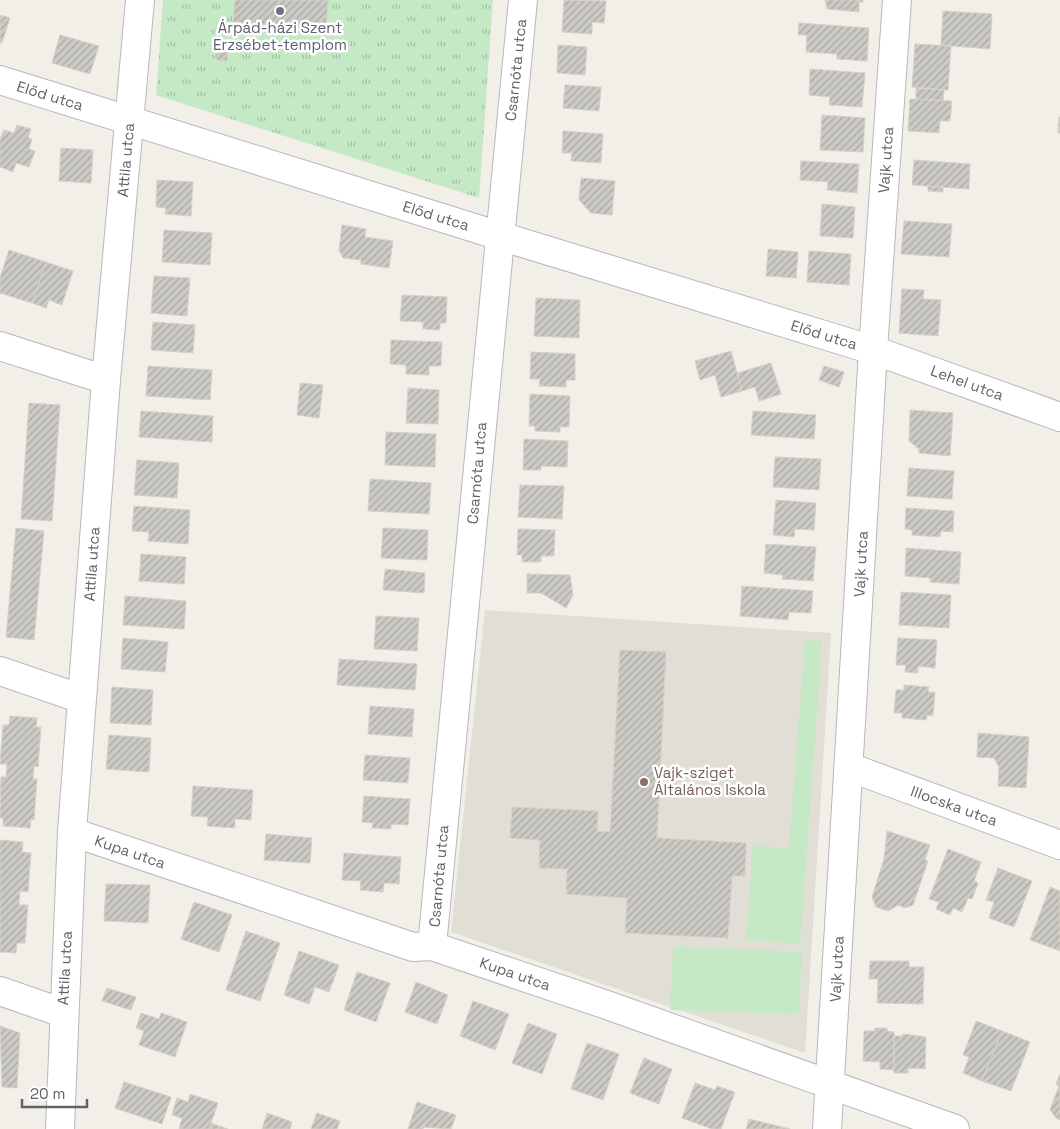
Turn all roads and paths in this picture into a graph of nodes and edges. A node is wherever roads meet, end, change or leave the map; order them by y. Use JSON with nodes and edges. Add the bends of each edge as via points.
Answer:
{"nodes":[{"id":1,"x":140,"y":0,"type":"edge"},
{"id":2,"x":523,"y":0,"type":"edge"},
{"id":3,"x":897,"y":0,"type":"edge"},
{"id":4,"x":0,"y":80,"type":"edge"},
{"id":5,"x":130,"y":121,"type":"junction"},
{"id":6,"x":500,"y":236,"type":"junction"},
{"id":7,"x":0,"y":346,"type":"edge"},
{"id":8,"x":873,"y":350,"type":"junction"},
{"id":9,"x":106,"y":380,"type":"junction"},
{"id":10,"x":1060,"y":417,"type":"edge"},
{"id":11,"x":0,"y":671,"type":"edge"},
{"id":12,"x":82,"y":699,"type":"junction"},
{"id":13,"x":849,"y":767,"type":"junction"},
{"id":14,"x":72,"y":832,"type":"junction"},
{"id":15,"x":1060,"y":844,"type":"edge"},
{"id":16,"x":432,"y":946,"type":"junction"},
{"id":17,"x":0,"y":991,"type":"edge"},
{"id":18,"x":63,"y":1013,"type":"junction"},
{"id":19,"x":830,"y":1083,"type":"junction"},
{"id":20,"x":61,"y":1129,"type":"edge"},
{"id":21,"x":827,"y":1129,"type":"edge"},
{"id":22,"x":955,"y":1129,"type":"edge"}],
"edges":[{"from":1,"to":5,"type":"street","name":"Attila utca"},
{"from":2,"to":6,"type":"street","name":"Csarnóta utca"},
{"from":3,"to":8,"type":"street","name":"Vajk utca"},
{"from":4,"to":5,"type":"street","name":"Előd utca"},
{"from":5,"to":6,"type":"street","name":"Előd utca"},
{"from":5,"to":9,"type":"street","name":"Attila utca"},
{"from":6,"to":8,"type":"street","name":"Előd utca"},
{"from":6,"to":16,"type":"street","name":"Csarnóta utca"},
{"from":7,"to":9,"type":"street"},
{"from":8,"to":10,"type":"street","name":"Lehel utca"},
{"from":8,"to":13,"type":"street","name":"Vajk utca"},
{"from":9,"to":12,"type":"street","name":"Attila utca"},
{"from":11,"to":12,"type":"street"},
{"from":12,"to":14,"type":"street","name":"Attila utca"},
{"from":13,"to":15,"type":"street","name":"Illocska utca"},
{"from":13,"to":19,"type":"street","name":"Vajk utca"},
{"from":14,"to":16,"type":"street","name":"Kupa utca","via":[[413,947]]},
{"from":14,"to":18,"type":"street","name":"Attila utca"},
{"from":16,"to":19,"type":"street","name":"Kupa utca"},
{"from":17,"to":18,"type":"street"},
{"from":18,"to":20,"type":"street","name":"Attila utca"},
{"from":19,"to":21,"type":"street","name":"Vajk utca"},
{"from":19,"to":22,"type":"street","name":"Kupa utca"}]}
